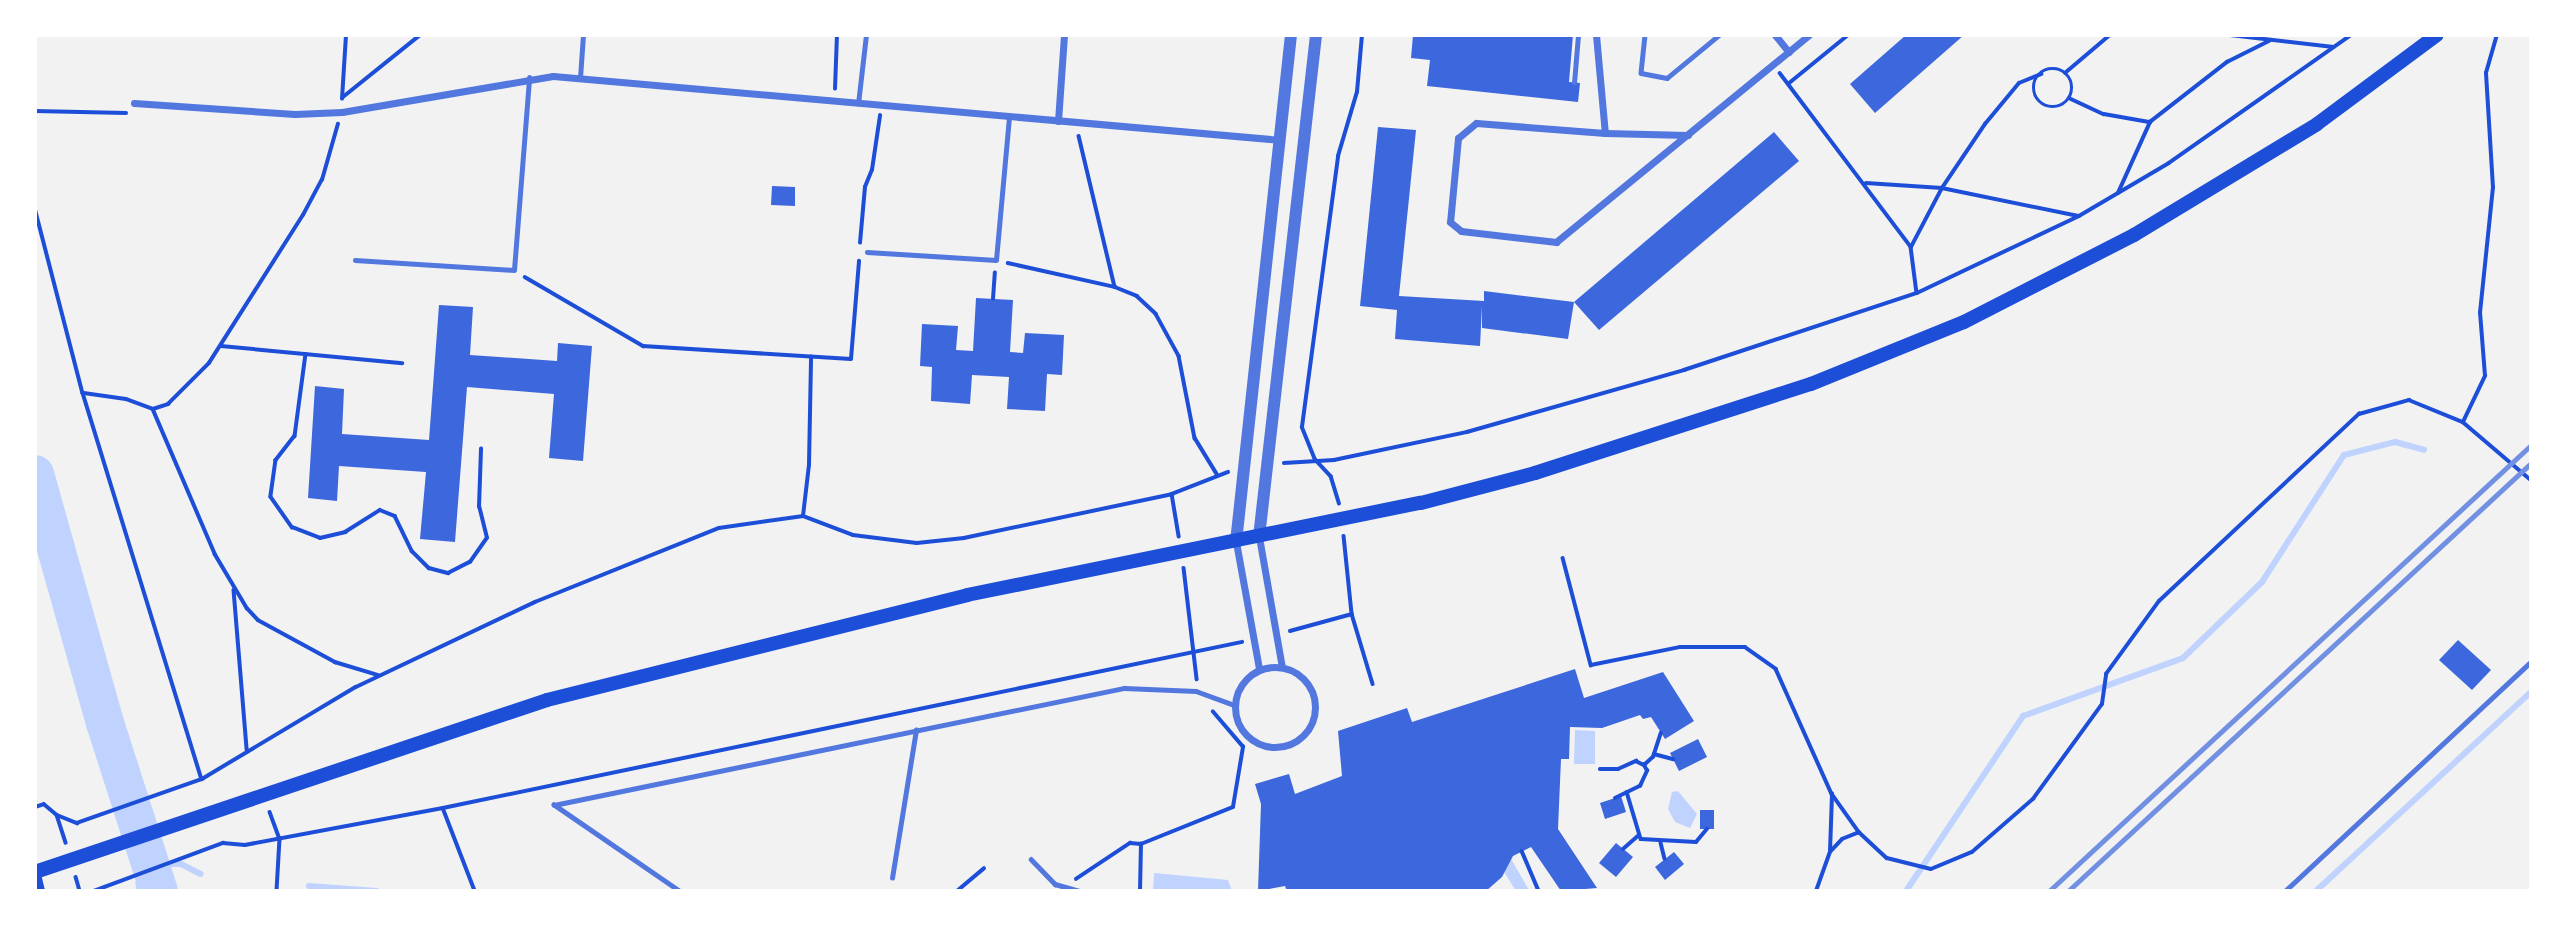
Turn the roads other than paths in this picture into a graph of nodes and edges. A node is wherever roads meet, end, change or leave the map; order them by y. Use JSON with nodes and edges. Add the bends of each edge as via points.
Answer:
{"nodes":[{"id":1,"x":583,"y":35,"type":"edge"},
{"id":2,"x":866,"y":35,"type":"edge"},
{"id":3,"x":1064,"y":35,"type":"edge"},
{"id":4,"x":1291,"y":35,"type":"edge"},
{"id":5,"x":1316,"y":35,"type":"edge"},
{"id":6,"x":1578,"y":35,"type":"edge"},
{"id":7,"x":1596,"y":35,"type":"edge"},
{"id":8,"x":1645,"y":35,"type":"edge"},
{"id":9,"x":1719,"y":35,"type":"edge"},
{"id":10,"x":1775,"y":35,"type":"edge"},
{"id":11,"x":1809,"y":35,"type":"edge"},
{"id":12,"x":2437,"y":35,"type":"edge"},
{"id":13,"x":1789,"y":52,"type":"junction"},
{"id":14,"x":528,"y":78,"type":"junction"},
{"id":15,"x":580,"y":79,"type":"junction"},
{"id":16,"x":1574,"y":83,"type":"dead end"},
{"id":17,"x":134,"y":103,"type":"road end"},
{"id":18,"x":858,"y":104,"type":"junction"},
{"id":19,"x":1009,"y":117,"type":"junction"},
{"id":20,"x":1058,"y":121,"type":"junction"},
{"id":21,"x":1605,"y":133,"type":"junction"},
{"id":22,"x":1689,"y":135,"type":"junction"},
{"id":23,"x":1281,"y":140,"type":"junction"},
{"id":24,"x":867,"y":252,"type":"dead end"},
{"id":25,"x":355,"y":260,"type":"dead end"},
{"id":26,"x":1259,"y":537,"type":"junction"},
{"id":27,"x":1236,"y":542,"type":"junction"},
{"id":28,"x":2531,"y":662,"type":"edge"},
{"id":29,"x":1282,"y":667,"type":"junction"},
{"id":30,"x":1259,"y":669,"type":"junction"},
{"id":31,"x":1234,"y":705,"type":"junction"},
{"id":32,"x":916,"y":730,"type":"junction"},
{"id":33,"x":1031,"y":859,"type":"dead end"},
{"id":34,"x":35,"y":872,"type":"edge"},
{"id":35,"x":892,"y":878,"type":"dead end"},
{"id":36,"x":35,"y":879,"type":"edge"},
{"id":37,"x":38,"y":891,"type":"edge"},
{"id":38,"x":679,"y":891,"type":"edge"},
{"id":39,"x":1079,"y":891,"type":"edge"},
{"id":40,"x":2285,"y":891,"type":"edge"}],
"edges":[{"from":1,"to":15,"type":"lane"},
{"from":2,"to":18,"type":"lane"},
{"from":3,"to":20,"type":"street"},
{"from":4,"to":23,"type":"street"},
{"from":5,"to":26,"type":"street"},
{"from":6,"to":16,"type":"lane"},
{"from":7,"to":21,"type":"street"},
{"from":8,"to":9,"type":"lane","via":[[1641,73],[1667,78]]},
{"from":10,"to":13,"type":"street"},
{"from":11,"to":13,"type":"street"},
{"from":12,"to":26,"type":"main road","via":[[2317,124],[2225,182],[2134,235],[1964,322],[1811,384],[1535,473]]},
{"from":13,"to":22,"type":"street"},
{"from":14,"to":15,"type":"street"},
{"from":14,"to":17,"type":"street","via":[[342,112],[295,114]]},
{"from":14,"to":25,"type":"lane","via":[[514,271]]},
{"from":15,"to":18,"type":"street"},
{"from":18,"to":19,"type":"street"},
{"from":19,"to":20,"type":"street"},
{"from":19,"to":24,"type":"lane","via":[[996,260]]},
{"from":20,"to":23,"type":"street"},
{"from":21,"to":22,"type":"street"},
{"from":21,"to":22,"type":"street","via":[[1476,123],[1458,138],[1450,222],[1461,231],[1556,242]]},
{"from":23,"to":27,"type":"street"},
{"from":26,"to":27,"type":"main road"},
{"from":26,"to":29,"type":"street"},
{"from":27,"to":30,"type":"street"},
{"from":27,"to":34,"type":"main road","via":[[967,595],[547,700]]},
{"from":28,"to":40,"type":"lane"},
{"from":29,"to":30,"type":"street"},
{"from":29,"to":31,"type":"street","via":[[1309,685],[1315,703],[1304,735],[1282,747],[1256,743],[1243,732]]},
{"from":30,"to":31,"type":"street","via":[[1247,678]]},
{"from":31,"to":32,"type":"lane","via":[[1196,691],[1124,688]]},
{"from":32,"to":35,"type":"lane"},
{"from":32,"to":38,"type":"lane","via":[[554,805]]},
{"from":33,"to":39,"type":"lane","via":[[1055,884]]},
{"from":36,"to":37,"type":"main road"}]}
